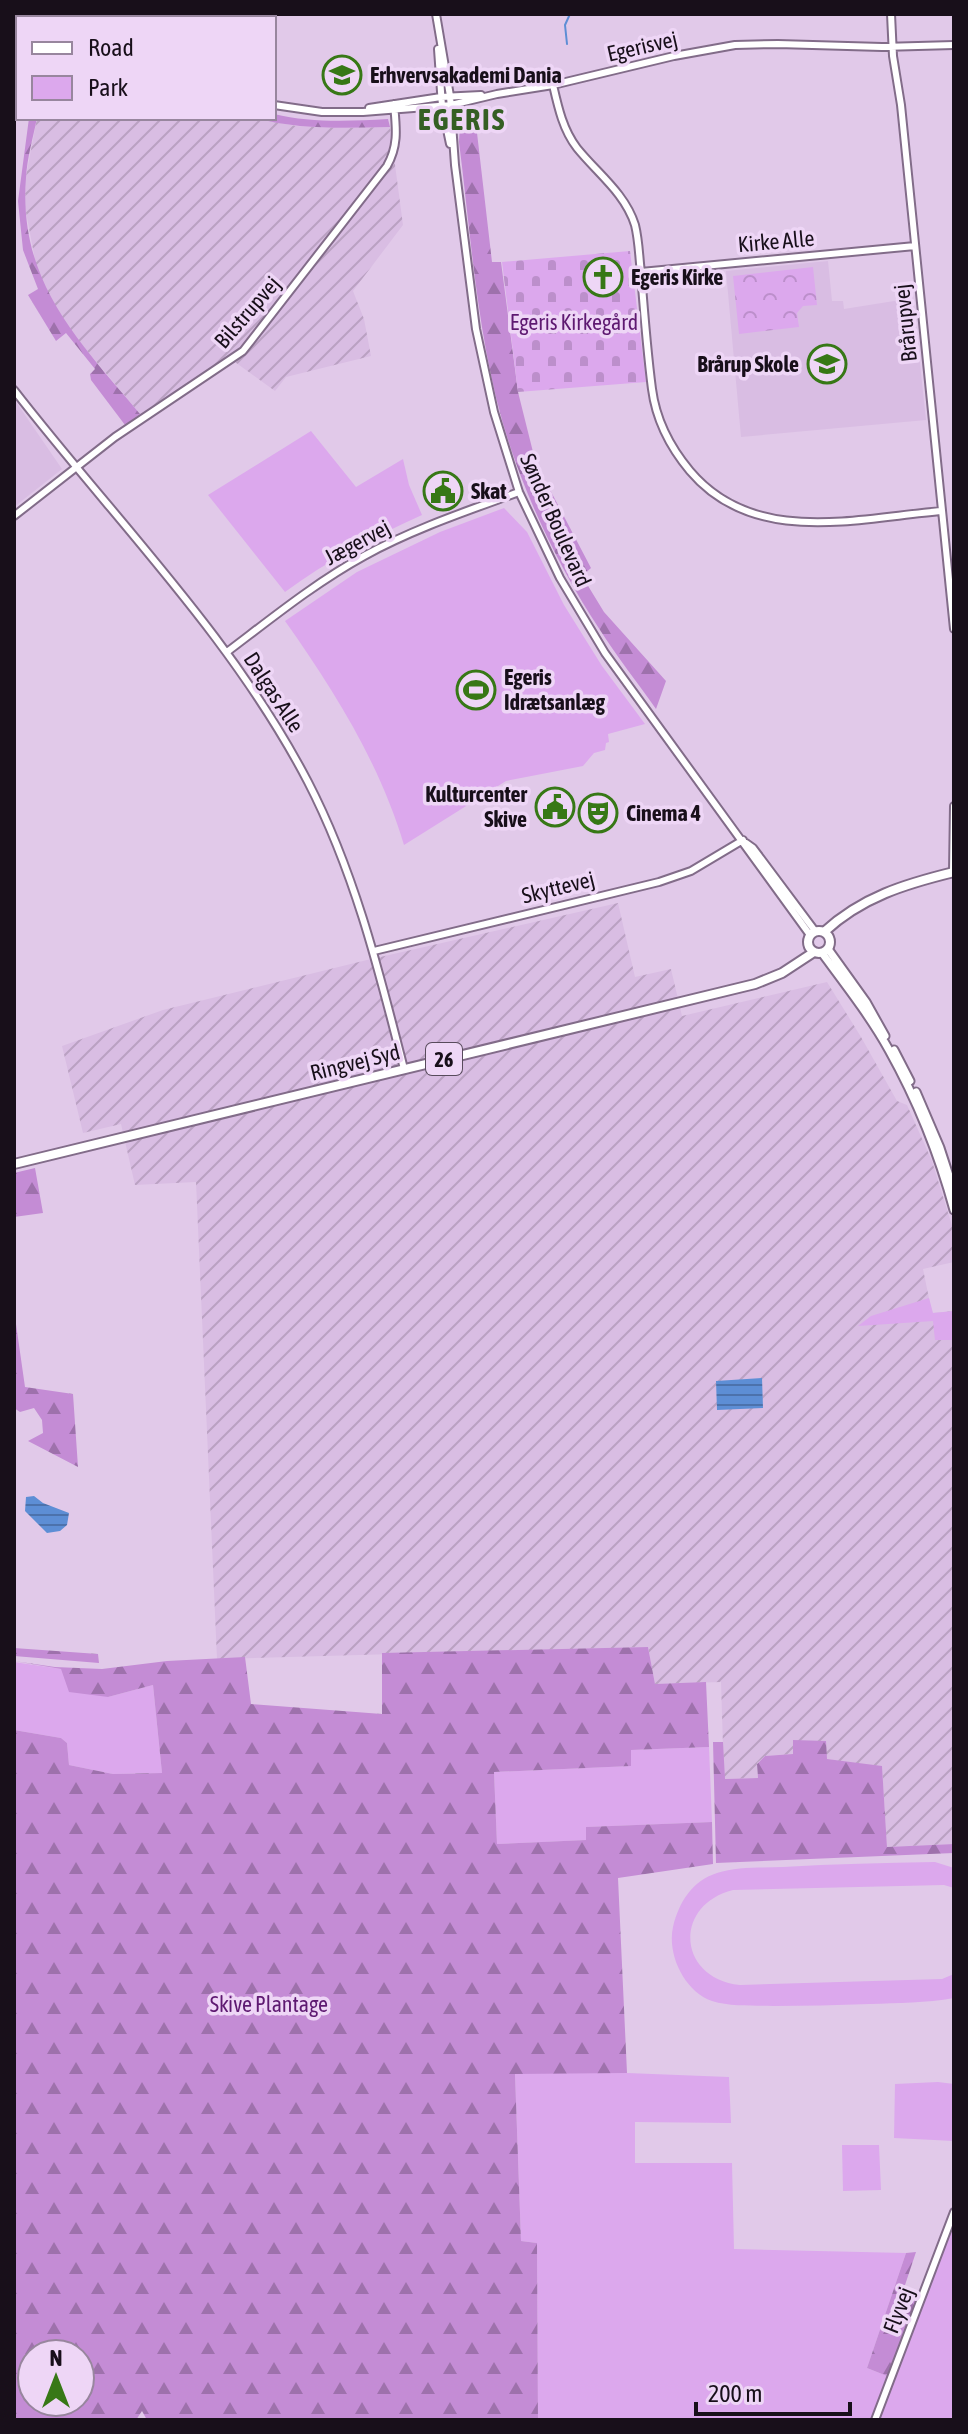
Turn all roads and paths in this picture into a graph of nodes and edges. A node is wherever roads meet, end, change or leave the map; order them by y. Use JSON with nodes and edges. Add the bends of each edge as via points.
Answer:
{"nodes":[{"id":1,"x":436,"y":14,"type":"edge"},
{"id":2,"x":891,"y":14,"type":"edge"},
{"id":3,"x":437,"y":25,"type":"junction"},
{"id":4,"x":954,"y":45,"type":"edge"},
{"id":5,"x":893,"y":46,"type":"junction"},
{"id":6,"x":553,"y":85,"type":"junction"},
{"id":7,"x":497,"y":94,"type":"junction"},
{"id":8,"x":450,"y":96,"type":"junction"},
{"id":9,"x":441,"y":97,"type":"junction"},
{"id":10,"x":276,"y":105,"type":"edge"},
{"id":11,"x":451,"y":105,"type":"junction"},
{"id":12,"x":394,"y":106,"type":"junction"},
{"id":13,"x":442,"y":106,"type":"junction"},
{"id":14,"x":455,"y":165,"type":"junction"},
{"id":15,"x":915,"y":246,"type":"junction"},
{"id":16,"x":641,"y":272,"type":"junction"},
{"id":17,"x":14,"y":390,"type":"edge"},
{"id":18,"x":77,"y":467,"type":"junction"},
{"id":19,"x":519,"y":492,"type":"junction"},
{"id":20,"x":942,"y":511,"type":"junction"},
{"id":21,"x":14,"y":516,"type":"edge"},
{"id":22,"x":954,"y":629,"type":"edge"},
{"id":23,"x":227,"y":652,"type":"junction"},
{"id":24,"x":954,"y":806,"type":"edge"},
{"id":25,"x":743,"y":840,"type":"junction"},
{"id":26,"x":954,"y":872,"type":"edge"},
{"id":27,"x":820,"y":933,"type":"junction"},
{"id":28,"x":818,"y":950,"type":"junction"},
{"id":29,"x":374,"y":951,"type":"junction"},
{"id":30,"x":404,"y":1069,"type":"junction"},
{"id":31,"x":14,"y":1164,"type":"edge"},
{"id":32,"x":954,"y":1191,"type":"edge"},
{"id":33,"x":954,"y":1210,"type":"edge"},
{"id":34,"x":954,"y":2212,"type":"edge"},
{"id":35,"x":875,"y":2420,"type":"edge"}],
"edges":[{"from":1,"to":3,"type":"street","name":"Sønder Boulevard"},
{"from":2,"to":5,"type":"street","name":"Brårupvej"},
{"from":3,"to":8,"type":"street","name":"Sønder Boulevard"},
{"from":3,"to":9,"type":"street","name":"Sønder Boulevard"},
{"from":4,"to":5,"type":"street","name":"Egerisvej"},
{"from":5,"to":6,"type":"street","name":"Egerisvej","via":[[735,45]]},
{"from":5,"to":15,"type":"street","name":"Brårupvej"},
{"from":6,"to":7,"type":"street","name":"Egerisvej"},
{"from":6,"to":16,"type":"street","via":[[569,135],[629,211]]},
{"from":7,"to":8,"type":"street","name":"Egerisvej"},
{"from":7,"to":11,"type":"street","name":"Egerisvej"},
{"from":8,"to":9,"type":"street","name":"Egerisvej"},
{"from":8,"to":11,"type":"street","name":"Sønder Boulevard"},
{"from":9,"to":12,"type":"street","name":"Egerisvej"},
{"from":9,"to":13,"type":"street","name":"Sønder Boulevard"},
{"from":10,"to":12,"type":"street","name":"Egerisvej","via":[[322,112]]},
{"from":11,"to":13,"type":"street","name":"Egerisvej"},
{"from":11,"to":14,"type":"street","name":"Sønder Boulevard"},
{"from":12,"to":13,"type":"street","name":"Egerisvej"},
{"from":12,"to":18,"type":"street","name":"Bilstrupvej","via":[[397,140],[387,166],[252,341]]},
{"from":13,"to":14,"type":"street","name":"Sønder Boulevard"},
{"from":14,"to":19,"type":"street","name":"Sønder Boulevard","via":[[484,373]]},
{"from":15,"to":16,"type":"street","name":"Kirke Alle"},
{"from":15,"to":20,"type":"street","name":"Brårupvej"},
{"from":16,"to":20,"type":"street","via":[[655,406],[669,443],[707,488],[744,511],[781,522]]},
{"from":17,"to":18,"type":"street","name":"Dalgas Alle"},
{"from":18,"to":21,"type":"street","name":"Bilstrupvej"},
{"from":18,"to":23,"type":"street","name":"Dalgas Alle"},
{"from":19,"to":23,"type":"street","name":"Jægervej","via":[[366,555]]},
{"from":19,"to":25,"type":"street","name":"Sønder Boulevard","via":[[560,578],[605,653]]},
{"from":20,"to":22,"type":"street","name":"Brårupvej"},
{"from":23,"to":29,"type":"street","name":"Dalgas Alle","via":[[314,793]]},
{"from":24,"to":26,"type":"street"},
{"from":25,"to":27,"type":"street","name":"Sønder Boulevard"},
{"from":25,"to":29,"type":"street","name":"Skyttevej","via":[[691,871],[659,882]]},
{"from":26,"to":27,"type":"main road","via":[[859,905]]},
{"from":27,"to":28,"type":"main road","number":"26"},
{"from":27,"to":28,"type":"main road","via":[[830,942]]},
{"from":28,"to":30,"type":"main road","name":"Ringvej Syd","number":"26","via":[[755,984]]},
{"from":28,"to":32,"type":"main road","via":[[866,1002],[900,1061]]},
{"from":28,"to":33,"type":"main road","via":[[888,1048],[913,1097]]},
{"from":29,"to":30,"type":"street","name":"Dalgas Alle"},
{"from":30,"to":31,"type":"main road","name":"Ringvej Syd","number":"26"},
{"from":34,"to":35,"type":"street","name":"Flyvej"}]}
